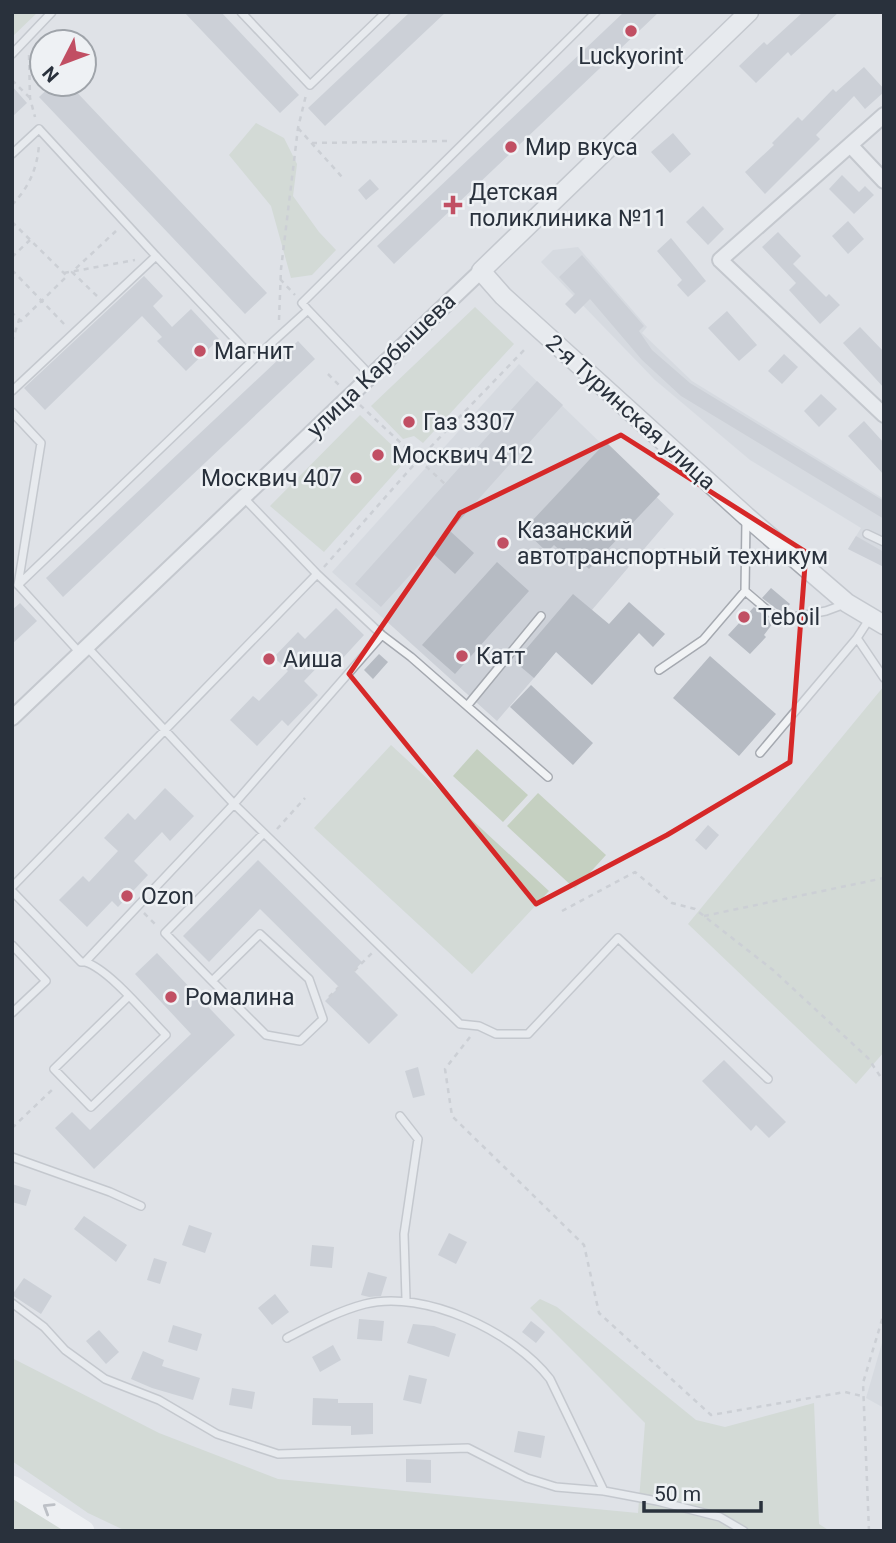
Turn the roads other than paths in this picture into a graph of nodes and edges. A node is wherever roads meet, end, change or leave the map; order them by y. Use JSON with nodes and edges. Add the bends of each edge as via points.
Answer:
{"nodes":[{"id":1,"x":52,"y":12,"type":"edge"},
{"id":2,"x":241,"y":12,"type":"edge"},
{"id":3,"x":386,"y":12,"type":"edge"},
{"id":4,"x":582,"y":12,"type":"edge"},
{"id":5,"x":596,"y":12,"type":"edge"},
{"id":6,"x":750,"y":12,"type":"edge"},
{"id":7,"x":589,"y":19,"type":"junction"},
{"id":8,"x":12,"y":54,"type":"edge"},
{"id":9,"x":884,"y":115,"type":"edge"},
{"id":10,"x":851,"y":146,"type":"junction"},
{"id":11,"x":12,"y":154,"type":"edge"},
{"id":12,"x":884,"y":181,"type":"edge"},
{"id":13,"x":156,"y":256,"type":"junction"},
{"id":14,"x":481,"y":271,"type":"junction"},
{"id":15,"x":309,"y":310,"type":"junction"},
{"id":16,"x":254,"y":359,"type":"junction"},
{"id":17,"x":370,"y":376,"type":"junction"},
{"id":18,"x":12,"y":391,"type":"edge"},
{"id":19,"x":12,"y":412,"type":"edge"},
{"id":20,"x":884,"y":415,"type":"edge"},
{"id":21,"x":243,"y":498,"type":"junction"},
{"id":22,"x":746,"y":516,"type":"junction"},
{"id":23,"x":867,"y":534,"type":"dead end"},
{"id":24,"x":884,"y":542,"type":"edge"},
{"id":25,"x":317,"y":575,"type":"junction"},
{"id":26,"x":18,"y":585,"type":"junction"},
{"id":27,"x":745,"y":591,"type":"junction"},
{"id":28,"x":848,"y":603,"type":"junction"},
{"id":29,"x":541,"y":616,"type":"dead end"},
{"id":30,"x":877,"y":622,"type":"edge"},
{"id":31,"x":382,"y":635,"type":"junction"},
{"id":32,"x":858,"y":638,"type":"junction"},
{"id":33,"x":83,"y":650,"type":"junction"},
{"id":34,"x":659,"y":670,"type":"dead end"},
{"id":35,"x":884,"y":678,"type":"edge"},
{"id":36,"x":467,"y":706,"type":"junction"},
{"id":37,"x":12,"y":718,"type":"edge"},
{"id":38,"x":165,"y":732,"type":"junction"},
{"id":39,"x":760,"y":752,"type":"dead end"},
{"id":40,"x":548,"y":777,"type":"dead end"},
{"id":41,"x":234,"y":804,"type":"junction"},
{"id":42,"x":266,"y":836,"type":"junction"},
{"id":43,"x":12,"y":889,"type":"edge"},
{"id":44,"x":12,"y":945,"type":"edge"},
{"id":45,"x":85,"y":962,"type":"junction"},
{"id":46,"x":212,"y":981,"type":"junction"},
{"id":47,"x":128,"y":997,"type":"junction"},
{"id":48,"x":12,"y":1013,"type":"edge"},
{"id":49,"x":768,"y":1079,"type":"dead end"},
{"id":50,"x":400,"y":1116,"type":"dead end"},
{"id":51,"x":12,"y":1157,"type":"edge"},
{"id":52,"x":141,"y":1206,"type":"dead end"},
{"id":53,"x":406,"y":1300,"type":"junction"},
{"id":54,"x":12,"y":1303,"type":"edge"},
{"id":55,"x":287,"y":1338,"type":"dead end"},
{"id":56,"x":12,"y":1486,"type":"edge"},
{"id":57,"x":604,"y":1491,"type":"junction"},
{"id":58,"x":84,"y":1531,"type":"edge"},
{"id":59,"x":744,"y":1531,"type":"edge"}],
"edges":[{"from":1,"to":8,"type":"lane"},
{"from":2,"to":3,"type":"lane","via":[[310,85]]},
{"from":4,"to":7,"type":"lane"},
{"from":5,"to":7,"type":"lane"},
{"from":6,"to":14,"type":"street","name":"улица Карбышева"},
{"from":7,"to":15,"type":"lane","via":[[302,303]]},
{"from":9,"to":10,"type":"street"},
{"from":10,"to":12,"type":"street"},
{"from":10,"to":20,"type":"street","via":[[720,260]]},
{"from":11,"to":13,"type":"lane","via":[[39,129]]},
{"from":13,"to":16,"type":"lane"},
{"from":13,"to":18,"type":"lane"},
{"from":14,"to":17,"type":"street","name":"улица Карбышева"},
{"from":14,"to":22,"type":"street","name":"2-я Туринская улица"},
{"from":15,"to":16,"type":"lane"},
{"from":15,"to":17,"type":"lane"},
{"from":16,"to":26,"type":"lane"},
{"from":17,"to":21,"type":"street","name":"улица Карбышева"},
{"from":19,"to":26,"type":"lane","via":[[41,443]]},
{"from":21,"to":25,"type":"lane"},
{"from":21,"to":33,"type":"street","name":"улица Карбышева"},
{"from":22,"to":27,"type":"lane"},
{"from":22,"to":28,"type":"street","name":"2-я Туринская улица"},
{"from":23,"to":24,"type":"lane"},
{"from":25,"to":31,"type":"lane"},
{"from":25,"to":38,"type":"lane"},
{"from":26,"to":33,"type":"lane"},
{"from":27,"to":28,"type":"lane","via":[[779,620]]},
{"from":27,"to":34,"type":"lane","via":[[703,640]]},
{"from":28,"to":30,"type":"street","name":"2-я Туринская улица"},
{"from":29,"to":36,"type":"lane"},
{"from":30,"to":32,"type":"lane"},
{"from":31,"to":36,"type":"lane"},
{"from":31,"to":41,"type":"lane"},
{"from":32,"to":35,"type":"lane"},
{"from":32,"to":39,"type":"lane"},
{"from":33,"to":37,"type":"street","name":"улица Карбышева"},
{"from":33,"to":38,"type":"lane"},
{"from":36,"to":40,"type":"lane"},
{"from":38,"to":41,"type":"lane"},
{"from":38,"to":43,"type":"lane"},
{"from":41,"to":42,"type":"lane"},
{"from":41,"to":45,"type":"lane"},
{"from":42,"to":46,"type":"lane","via":[[164,933]]},
{"from":42,"to":49,"type":"lane","via":[[460,1024],[496,1034],[528,1034],[618,938]]},
{"from":43,"to":45,"type":"lane"},
{"from":44,"to":48,"type":"lane","via":[[46,981]]},
{"from":45,"to":47,"type":"lane","via":[[96,965]]},
{"from":46,"to":46,"type":"lane","via":[[266,1035],[300,1041],[323,1019],[309,979],[260,934]]},
{"from":47,"to":47,"type":"lane","via":[[166,1035],[91,1107],[54,1069]]},
{"from":50,"to":53,"type":"lane","via":[[418,1139],[404,1234]]},
{"from":51,"to":52,"type":"lane"},
{"from":53,"to":55,"type":"lane","via":[[366,1303]]},
{"from":53,"to":57,"type":"lane","via":[[478,1322],[542,1368]]},
{"from":54,"to":57,"type":"lane","via":[[44,1326],[65,1350],[106,1378],[159,1400],[217,1434],[278,1454],[468,1447],[527,1478],[556,1487]]},
{"from":58,"to":56,"type":"main road","one_way":true},
{"from":57,"to":59,"type":"lane","via":[[720,1517]]}]}
